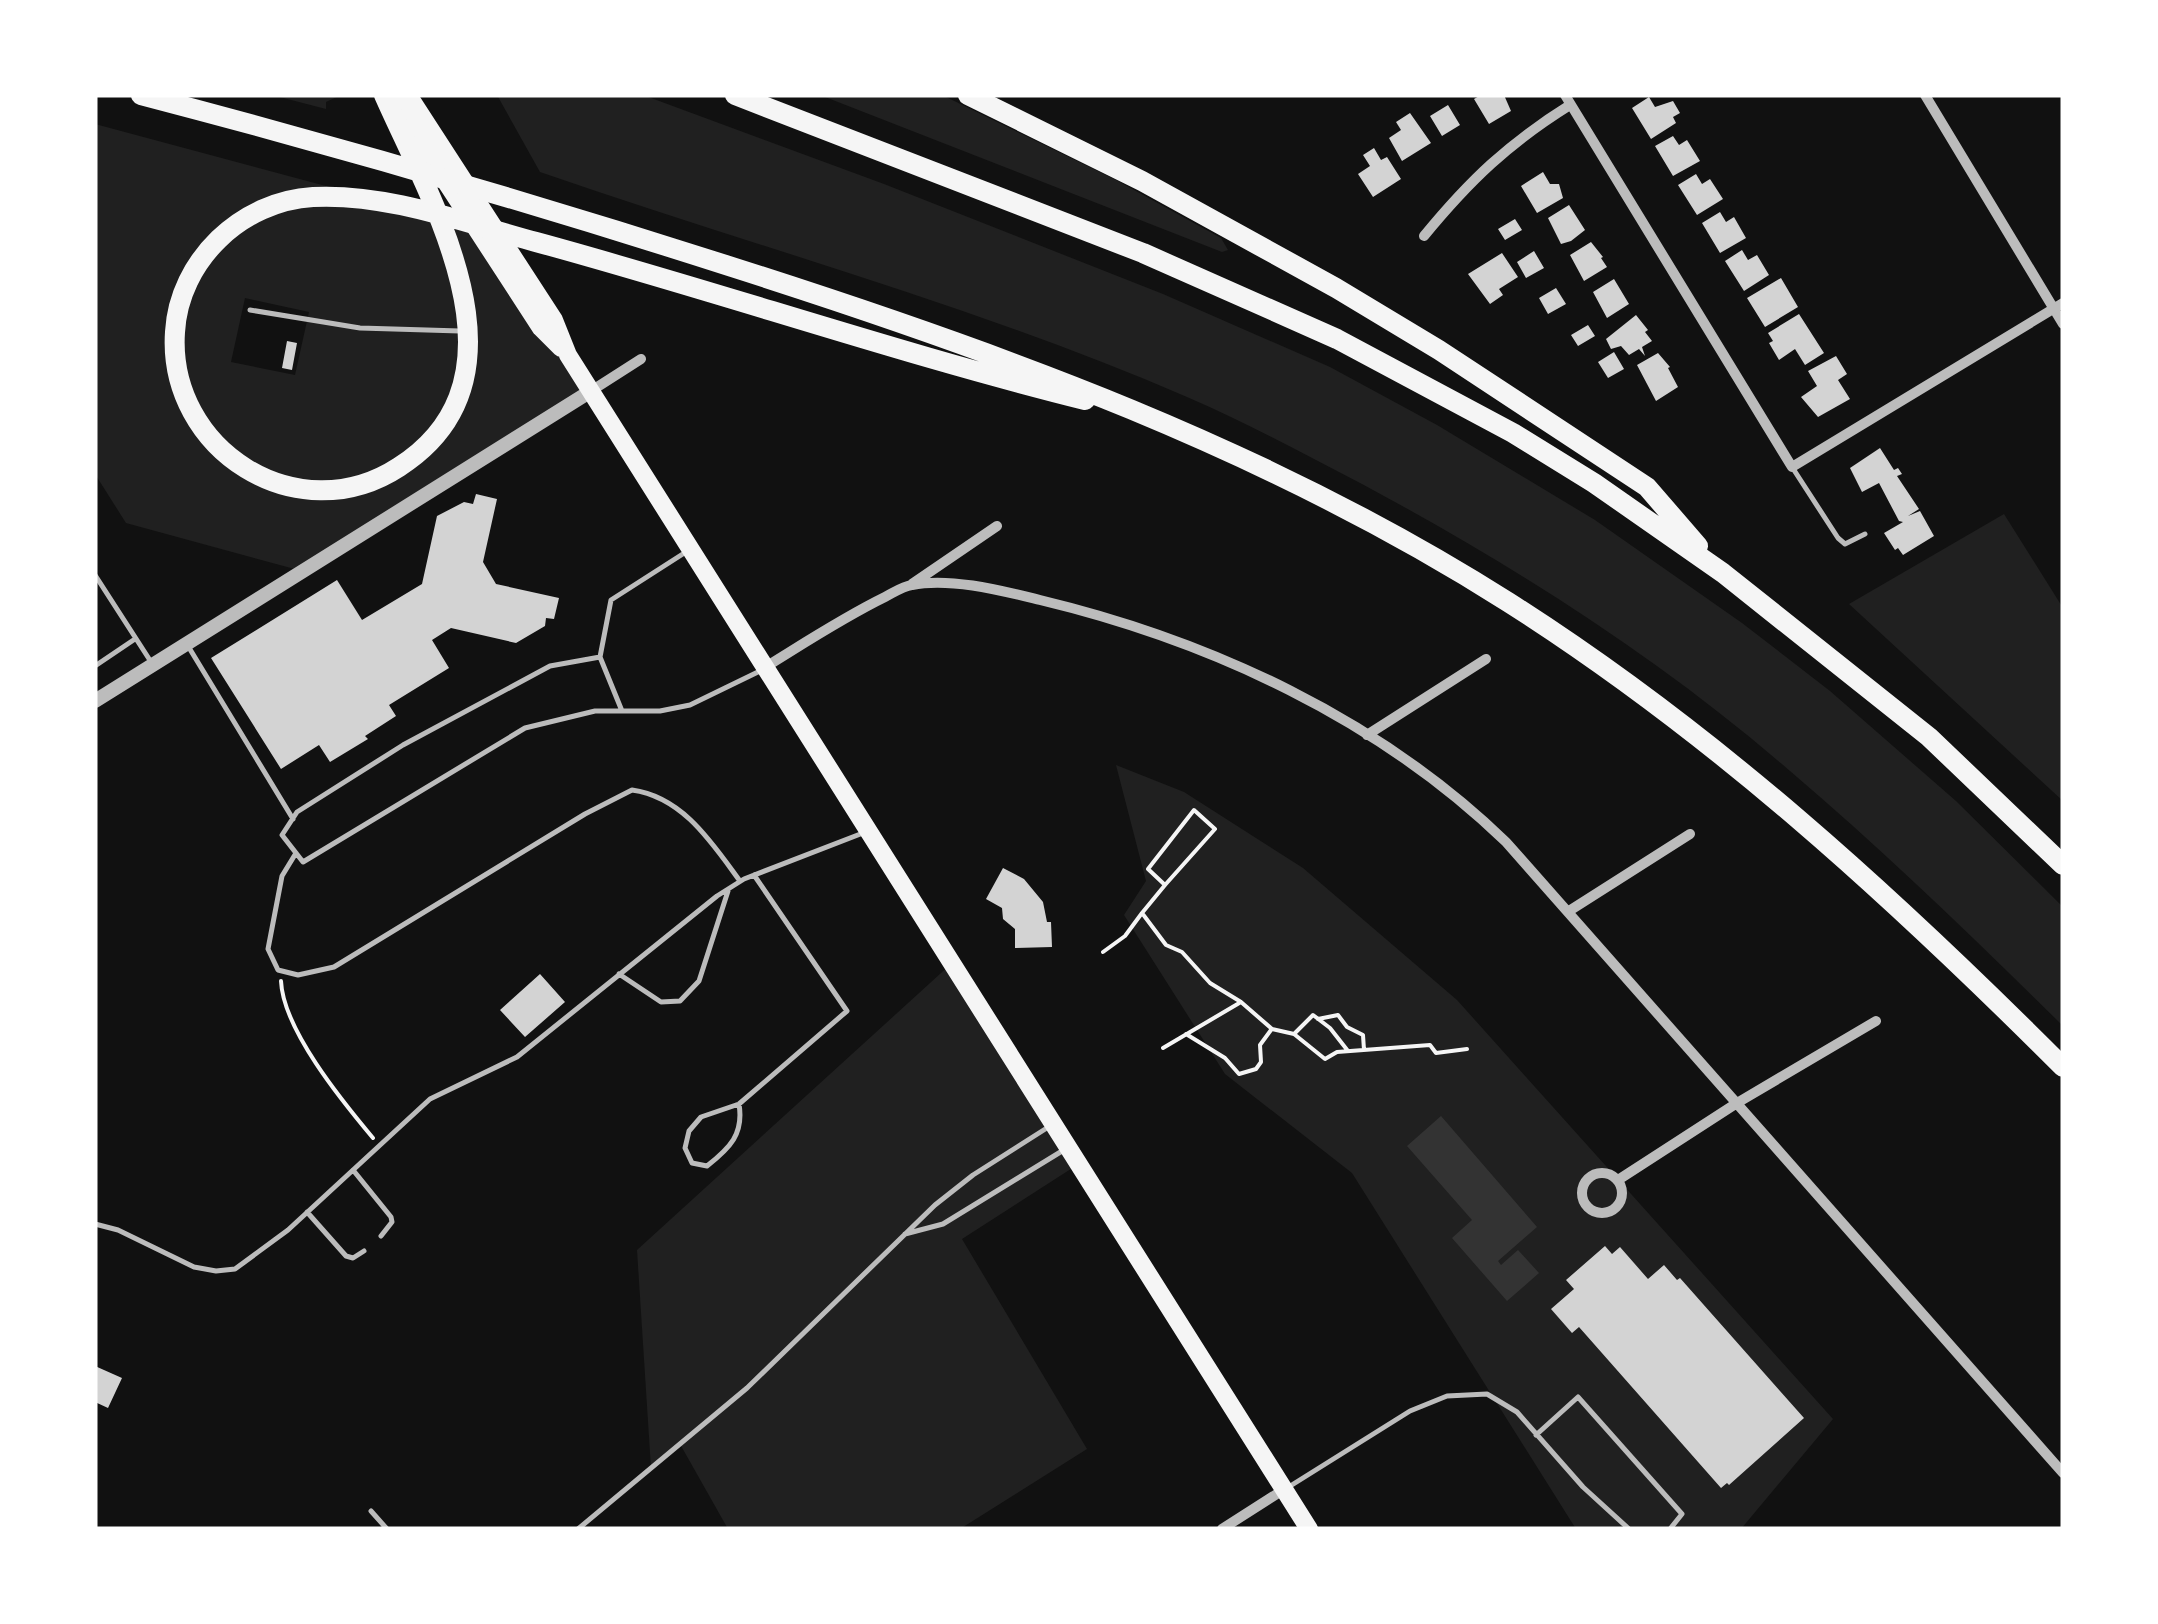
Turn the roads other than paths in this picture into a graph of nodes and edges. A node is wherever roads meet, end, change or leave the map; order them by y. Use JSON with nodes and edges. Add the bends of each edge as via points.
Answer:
{"nodes":[{"id":1,"x":140,"y":95,"type":"edge"},
{"id":2,"x":386,"y":95,"type":"edge"},
{"id":3,"x":408,"y":95,"type":"edge"},
{"id":4,"x":735,"y":95,"type":"edge"},
{"id":5,"x":968,"y":95,"type":"edge"},
{"id":6,"x":1925,"y":95,"type":"edge"},
{"id":7,"x":1567,"y":100,"type":"edge"},
{"id":8,"x":1424,"y":236,"type":"dead end"},
{"id":9,"x":2058,"y":306,"type":"edge"},
{"id":10,"x":250,"y":310,"type":"dead end"},
{"id":11,"x":2063,"y":324,"type":"edge"},
{"id":12,"x":468,"y":331,"type":"junction"},
{"id":13,"x":568,"y":355,"type":"junction"},
{"id":14,"x":641,"y":360,"type":"dead end"},
{"id":15,"x":591,"y":390,"type":"junction"},
{"id":16,"x":1158,"y":418,"type":"junction"},
{"id":17,"x":1792,"y":467,"type":"junction"},
{"id":18,"x":997,"y":526,"type":"dead end"},
{"id":19,"x":1866,"y":534,"type":"dead end"},
{"id":20,"x":691,"y":548,"type":"junction"},
{"id":21,"x":1722,"y":574,"type":"junction"},
{"id":22,"x":95,"y":575,"type":"edge"},
{"id":23,"x":912,"y":584,"type":"junction"},
{"id":24,"x":136,"y":639,"type":"junction"},
{"id":25,"x":187,"y":644,"type":"junction"},
{"id":26,"x":600,"y":656,"type":"junction"},
{"id":27,"x":1486,"y":659,"type":"dead end"},
{"id":28,"x":152,"y":665,"type":"junction"},
{"id":29,"x":95,"y":666,"type":"edge"},
{"id":30,"x":767,"y":666,"type":"junction"},
{"id":31,"x":95,"y":701,"type":"edge"},
{"id":32,"x":622,"y":711,"type":"junction"},
{"id":33,"x":1367,"y":735,"type":"junction"},
{"id":34,"x":292,"y":819,"type":"junction"},
{"id":35,"x":870,"y":831,"type":"junction"},
{"id":36,"x":1690,"y":834,"type":"dead end"},
{"id":37,"x":296,"y":853,"type":"junction"},
{"id":38,"x":2063,"y":864,"type":"edge"},
{"id":39,"x":754,"y":875,"type":"junction"},
{"id":40,"x":740,"y":881,"type":"junction"},
{"id":41,"x":728,"y":889,"type":"junction"},
{"id":42,"x":1569,"y":911,"type":"junction"},
{"id":43,"x":619,"y":974,"type":"junction"},
{"id":44,"x":1876,"y":1021,"type":"dead end"},
{"id":45,"x":2063,"y":1067,"type":"edge"},
{"id":46,"x":1737,"y":1102,"type":"junction"},
{"id":47,"x":739,"y":1104,"type":"junction"},
{"id":48,"x":1052,"y":1125,"type":"junction"},
{"id":49,"x":1067,"y":1148,"type":"junction"},
{"id":50,"x":353,"y":1170,"type":"junction"},
{"id":51,"x":1618,"y":1180,"type":"dead end"},
{"id":52,"x":307,"y":1212,"type":"junction"},
{"id":53,"x":95,"y":1224,"type":"edge"},
{"id":54,"x":902,"y":1234,"type":"junction"},
{"id":55,"x":380,"y":1236,"type":"dead end"},
{"id":56,"x":364,"y":1251,"type":"dead end"},
{"id":57,"x":1536,"y":1435,"type":"junction"},
{"id":58,"x":2063,"y":1473,"type":"edge"},
{"id":59,"x":1284,"y":1490,"type":"junction"},
{"id":60,"x":371,"y":1511,"type":"dead end"},
{"id":61,"x":386,"y":1529,"type":"edge"},
{"id":62,"x":578,"y":1529,"type":"edge"},
{"id":63,"x":1222,"y":1529,"type":"edge"},
{"id":64,"x":1308,"y":1529,"type":"edge"},
{"id":65,"x":1629,"y":1529,"type":"edge"},
{"id":66,"x":1670,"y":1529,"type":"edge"}],
"edges":[{"from":1,"to":16,"type":"highway","via":[[572,215],[883,315]]},
{"from":2,"to":12,"type":"highway","via":[[460,273]]},
{"from":2,"to":13,"type":"main road","via":[[541,328]]},
{"from":3,"to":13,"type":"main road","via":[[554,320]]},
{"from":4,"to":21,"type":"highway","via":[[1143,253],[1337,339],[1562,463]]},
{"from":5,"to":21,"type":"highway","via":[[1142,181],[1438,350],[1647,487]]},
{"from":6,"to":9,"type":"street"},
{"from":7,"to":8,"type":"street","via":[[1467,184]]},
{"from":7,"to":17,"type":"street"},
{"from":9,"to":11,"type":"street"},
{"from":9,"to":17,"type":"street"},
{"from":10,"to":12,"type":"lane","via":[[360,328]]},
{"from":12,"to":16,"type":"highway","via":[[464,379],[429,444],[386,476],[334,490],[281,485],[215,445],[196,422],[177,375],[175,327],[190,278],[221,236],[262,208],[312,197],[352,198],[604,260],[946,364]]},
{"from":13,"to":15,"type":"main road"},
{"from":14,"to":15,"type":"street"},
{"from":15,"to":20,"type":"main road"},
{"from":15,"to":25,"type":"street"},
{"from":16,"to":45,"type":"highway","via":[[1409,542],[1626,681],[1796,814]]},
{"from":17,"to":19,"type":"lane","via":[[1838,538],[1845,544]]},
{"from":18,"to":23,"type":"street"},
{"from":20,"to":26,"type":"lane","via":[[611,600]]},
{"from":20,"to":30,"type":"main road"},
{"from":21,"to":38,"type":"highway","via":[[1930,738]]},
{"from":22,"to":24,"type":"lane"},
{"from":23,"to":30,"type":"street"},
{"from":23,"to":33,"type":"street","via":[[995,589],[1178,641],[1276,682]]},
{"from":24,"to":28,"type":"lane"},
{"from":24,"to":29,"type":"lane"},
{"from":25,"to":28,"type":"street"},
{"from":25,"to":34,"type":"lane"},
{"from":26,"to":32,"type":"lane"},
{"from":26,"to":34,"type":"lane","via":[[550,666],[403,746]]},
{"from":27,"to":33,"type":"street"},
{"from":28,"to":31,"type":"street"},
{"from":30,"to":32,"type":"lane","via":[[690,706]]},
{"from":30,"to":35,"type":"main road"},
{"from":32,"to":37,"type":"lane","via":[[526,728],[303,862]]},
{"from":33,"to":42,"type":"street","via":[[1490,826]]},
{"from":34,"to":37,"type":"lane","via":[[282,835]]},
{"from":35,"to":39,"type":"lane"},
{"from":35,"to":48,"type":"main road"},
{"from":36,"to":42,"type":"street"},
{"from":37,"to":40,"type":"lane","via":[[282,876],[268,949],[280,970],[298,975],[334,967],[632,790],[669,801]]},
{"from":39,"to":40,"type":"lane"},
{"from":39,"to":47,"type":"lane","via":[[847,1011]]},
{"from":40,"to":41,"type":"lane"},
{"from":41,"to":43,"type":"lane"},
{"from":41,"to":43,"type":"lane","via":[[699,981],[680,1001],[661,1002]]},
{"from":42,"to":46,"type":"street"},
{"from":43,"to":50,"type":"lane","via":[[517,1057],[430,1099]]},
{"from":44,"to":46,"type":"street"},
{"from":46,"to":51,"type":"street"},
{"from":46,"to":58,"type":"street"},
{"from":47,"to":47,"type":"lane","via":[[701,1117],[689,1131],[692,1163],[707,1166],[736,1140]]},
{"from":48,"to":49,"type":"main road"},
{"from":48,"to":54,"type":"lane","via":[[974,1175]]},
{"from":49,"to":54,"type":"lane","via":[[944,1224]]},
{"from":49,"to":59,"type":"main road"},
{"from":50,"to":52,"type":"lane"},
{"from":50,"to":55,"type":"lane","via":[[391,1216]]},
{"from":52,"to":53,"type":"lane","via":[[235,1269],[216,1271]]},
{"from":52,"to":56,"type":"lane","via":[[346,1256]]},
{"from":54,"to":62,"type":"lane","via":[[747,1388]]},
{"from":57,"to":59,"type":"lane","via":[[1517,1412],[1487,1394],[1447,1396],[1410,1411]]},
{"from":57,"to":65,"type":"lane"},
{"from":57,"to":66,"type":"lane","via":[[1578,1396],[1682,1514]]},
{"from":59,"to":63,"type":"street"},
{"from":59,"to":64,"type":"main road"},
{"from":60,"to":61,"type":"lane"}]}
